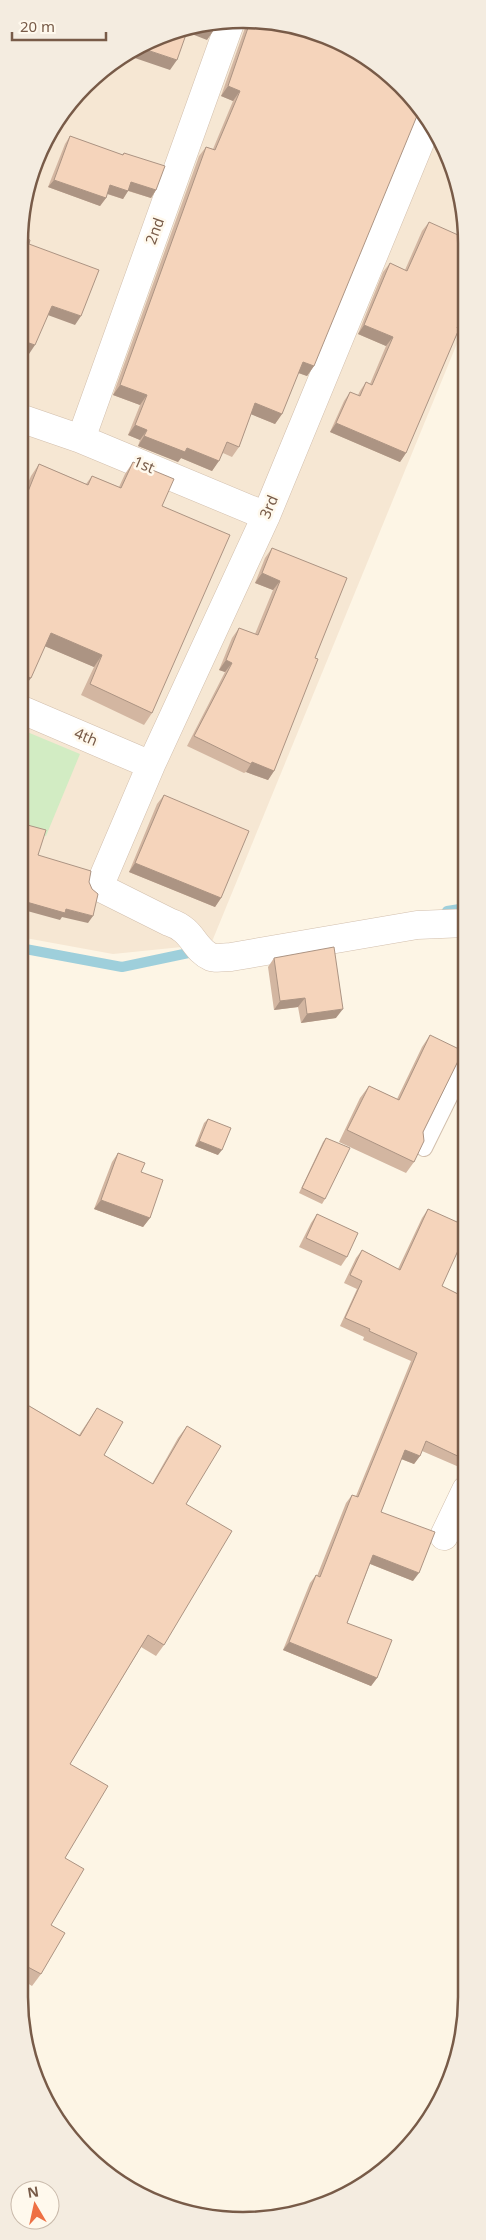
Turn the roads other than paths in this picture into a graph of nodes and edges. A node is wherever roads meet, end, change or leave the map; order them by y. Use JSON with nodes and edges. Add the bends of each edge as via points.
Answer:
{"nodes":[{"id":1,"x":229,"y":28,"type":"edge"},
{"id":2,"x":426,"y":129,"type":"edge"},
{"id":3,"x":28,"y":421,"type":"edge"},
{"id":4,"x":81,"y":439,"type":"junction"},
{"id":5,"x":266,"y":516,"type":"junction"},
{"id":6,"x":28,"y":712,"type":"edge"},
{"id":7,"x":151,"y":765,"type":"junction"},
{"id":8,"x":458,"y":923,"type":"edge"},
{"id":9,"x":458,"y":1079,"type":"edge"},
{"id":10,"x":424,"y":1148,"type":"edge"},
{"id":11,"x":458,"y":1507,"type":"edge"},
{"id":12,"x":444,"y":1536,"type":"dead end"}],
"edges":[{"from":1,"to":4,"type":"street","name":"2nd"},
{"from":2,"to":5,"type":"street","name":"3rd"},
{"from":3,"to":4,"type":"street","name":"1st"},
{"from":4,"to":5,"type":"street","name":"1st"},
{"from":5,"to":7,"type":"street","name":"3rd"},
{"from":6,"to":7,"type":"street","name":"4th"},
{"from":7,"to":8,"type":"street","name":"3rd","via":[[99,887],[181,926],[206,953],[231,957],[417,925]]},
{"from":9,"to":10,"type":"lane"},
{"from":11,"to":12,"type":"street"}]}
